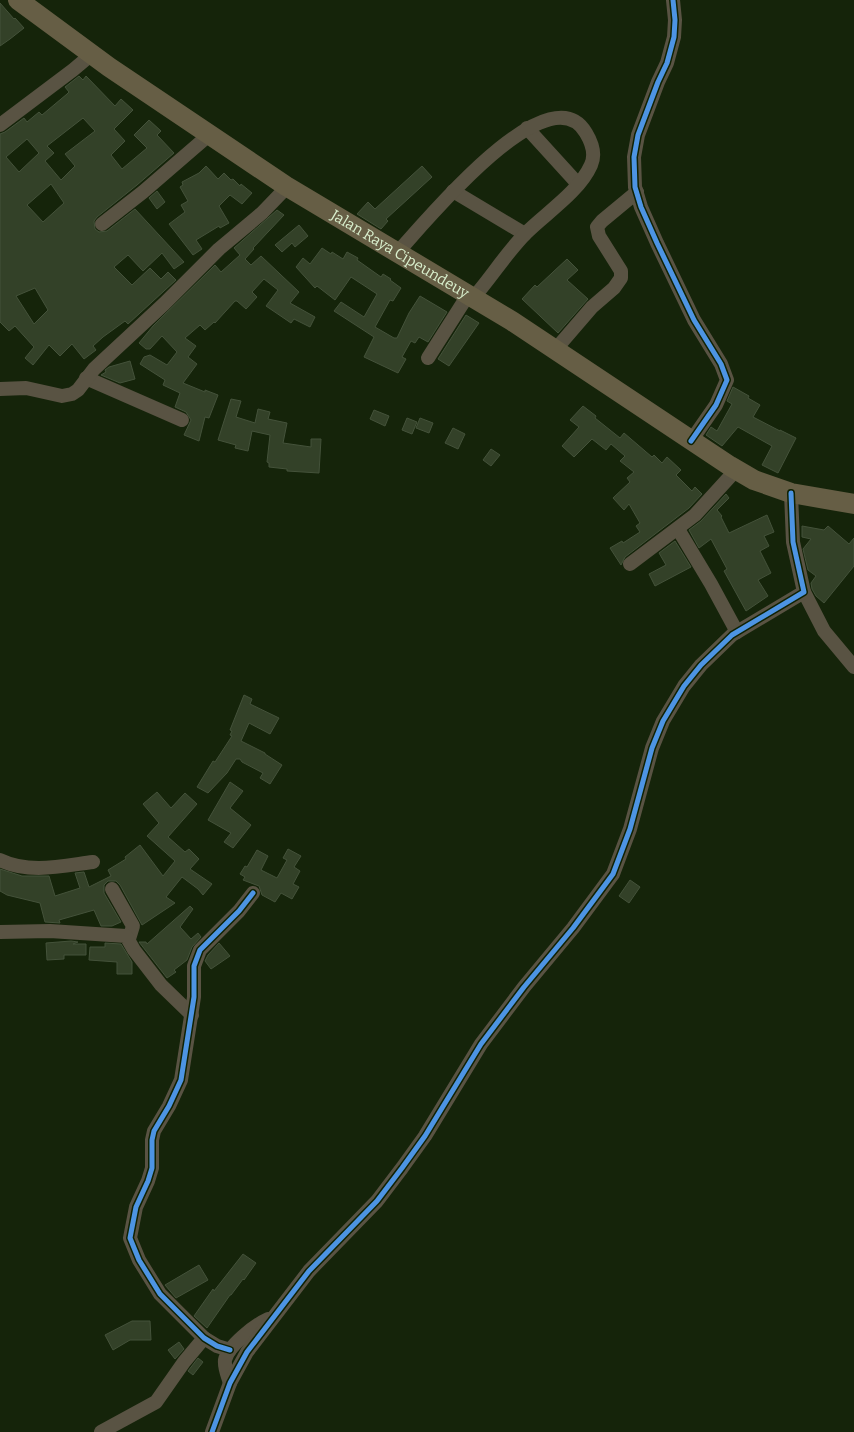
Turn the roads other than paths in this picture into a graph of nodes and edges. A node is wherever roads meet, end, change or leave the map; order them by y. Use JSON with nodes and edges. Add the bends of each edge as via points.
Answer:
{"nodes":[{"id":1,"x":18,"y":0,"type":"edge"},
{"id":2,"x":673,"y":0,"type":"edge"},
{"id":3,"x":92,"y":54,"type":"junction"},
{"id":4,"x":0,"y":125,"type":"edge"},
{"id":5,"x":527,"y":128,"type":"junction"},
{"id":6,"x":209,"y":135,"type":"junction"},
{"id":7,"x":578,"y":184,"type":"junction"},
{"id":8,"x":287,"y":187,"type":"junction"},
{"id":9,"x":453,"y":191,"type":"junction"},
{"id":10,"x":637,"y":192,"type":"junction"},
{"id":11,"x":102,"y":224,"type":"dead end"},
{"id":12,"x":525,"y":234,"type":"junction"},
{"id":13,"x":398,"y":253,"type":"junction"},
{"id":14,"x":470,"y":297,"type":"junction"},
{"id":15,"x":555,"y":350,"type":"junction"},
{"id":16,"x":428,"y":358,"type":"dead end"},
{"id":17,"x":86,"y":378,"type":"junction"},
{"id":18,"x":0,"y":389,"type":"edge"},
{"id":19,"x":182,"y":420,"type":"dead end"},
{"id":20,"x":691,"y":441,"type":"junction"},
{"id":21,"x":736,"y":470,"type":"junction"},
{"id":22,"x":791,"y":493,"type":"junction"},
{"id":23,"x":854,"y":504,"type":"edge"},
{"id":24,"x":678,"y":529,"type":"junction"},
{"id":25,"x":630,"y":564,"type":"dead end"},
{"id":26,"x":804,"y":592,"type":"junction"},
{"id":27,"x":737,"y":632,"type":"junction"},
{"id":28,"x":854,"y":667,"type":"edge"},
{"id":29,"x":0,"y":860,"type":"edge"},
{"id":30,"x":93,"y":862,"type":"dead end"},
{"id":31,"x":112,"y":889,"type":"dead end"},
{"id":32,"x":253,"y":893,"type":"dead end"},
{"id":33,"x":0,"y":932,"type":"edge"},
{"id":34,"x":129,"y":938,"type":"junction"},
{"id":35,"x":192,"y":1015,"type":"junction"},
{"id":36,"x":274,"y":1316,"type":"junction"},
{"id":37,"x":204,"y":1338,"type":"junction"},
{"id":38,"x":230,"y":1350,"type":"junction"},
{"id":39,"x":230,"y":1383,"type":"junction"},
{"id":40,"x":101,"y":1432,"type":"edge"},
{"id":41,"x":212,"y":1432,"type":"edge"}],
"edges":[{"from":1,"to":3,"type":"highway","name":"Jalan Raya Cipeundeuy"},
{"from":2,"to":10,"type":"street","via":[[672,45],[644,117],[634,157]]},
{"from":3,"to":4,"type":"street"},
{"from":3,"to":6,"type":"highway","name":"Jalan Raya Cipeundeuy"},
{"from":5,"to":7,"type":"street"},
{"from":5,"to":7,"type":"street","via":[[555,117],[570,120],[583,128],[594,156]]},
{"from":5,"to":9,"type":"street","via":[[483,162]]},
{"from":6,"to":8,"type":"highway","name":"Jalan Raya Cipeundeuy"},
{"from":6,"to":11,"type":"street"},
{"from":7,"to":12,"type":"street"},
{"from":8,"to":13,"type":"highway","name":"Jalan Raya Cipeundeuy"},
{"from":8,"to":17,"type":"street"},
{"from":9,"to":12,"type":"street"},
{"from":9,"to":13,"type":"street"},
{"from":10,"to":15,"type":"street","via":[[597,227],[599,236],[621,271],[621,278]]},
{"from":10,"to":20,"type":"street","via":[[657,243],[727,380],[716,406]]},
{"from":12,"to":14,"type":"street"},
{"from":13,"to":14,"type":"highway","name":"Jalan Raya Cipeundeuy"},
{"from":14,"to":15,"type":"highway","name":"Jalan Raya Cipeundeuy"},
{"from":14,"to":16,"type":"street"},
{"from":15,"to":20,"type":"highway","name":"Jalan Raya Cipeundeuy"},
{"from":17,"to":18,"type":"street","via":[[78,390],[62,396],[26,388]]},
{"from":17,"to":19,"type":"street"},
{"from":20,"to":21,"type":"highway","name":"Jalan Raya Cipeundeuy"},
{"from":21,"to":22,"type":"highway","name":"Jalan Raya Cipeundeuy"},
{"from":21,"to":24,"type":"street"},
{"from":22,"to":23,"type":"highway","name":"Jalan Raya Cipeundeuy"},
{"from":22,"to":26,"type":"street","via":[[793,542]]},
{"from":24,"to":25,"type":"street"},
{"from":24,"to":27,"type":"street"},
{"from":26,"to":27,"type":"street"},
{"from":26,"to":28,"type":"street","via":[[824,631]]},
{"from":27,"to":36,"type":"street","via":[[701,665],[663,721],[613,874],[481,1044],[424,1136],[377,1201],[309,1271]]},
{"from":29,"to":30,"type":"street","via":[[30,868]]},
{"from":31,"to":34,"type":"street","via":[[133,926]]},
{"from":32,"to":35,"type":"street","via":[[196,957]]},
{"from":33,"to":34,"type":"street","via":[[50,931],[113,934]]},
{"from":34,"to":35,"type":"street","via":[[134,950],[162,985]]},
{"from":35,"to":37,"type":"street","via":[[181,1080],[154,1131],[152,1168],[136,1207],[130,1238],[160,1294]]},
{"from":36,"to":38,"type":"street"},
{"from":36,"to":39,"type":"street","via":[[247,1352]]},
{"from":37,"to":38,"type":"street"},
{"from":37,"to":40,"type":"street","via":[[156,1402]]},
{"from":38,"to":39,"type":"street","via":[[225,1364]]},
{"from":39,"to":41,"type":"street"}]}
